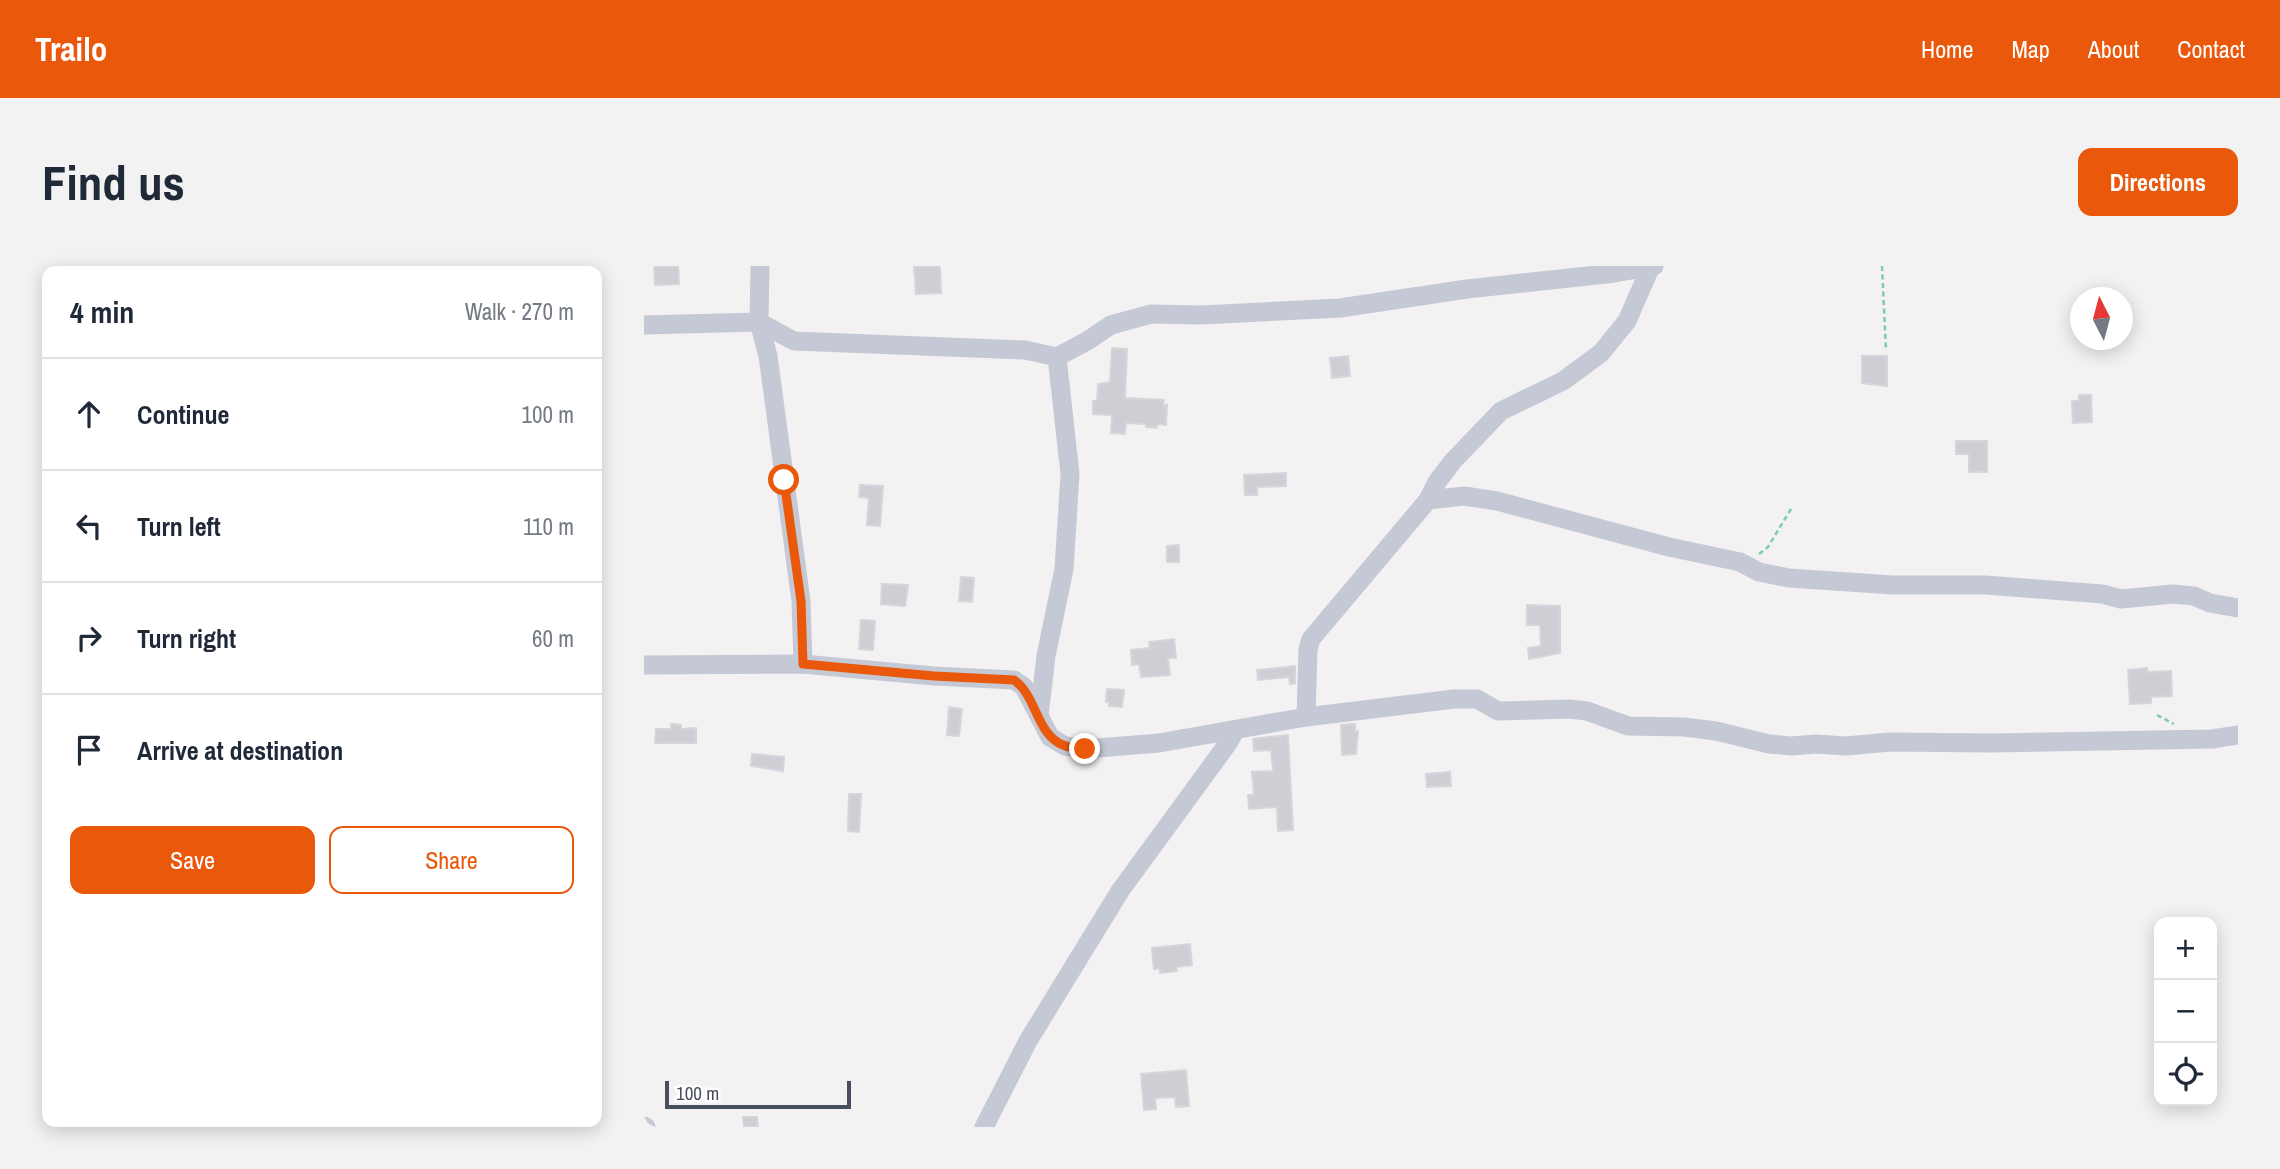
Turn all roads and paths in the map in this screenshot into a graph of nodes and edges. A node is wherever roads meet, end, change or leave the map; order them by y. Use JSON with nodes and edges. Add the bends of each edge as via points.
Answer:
{"nodes":[{"id":1,"x":761,"y":266,"type":"edge"},
{"id":2,"x":1652,"y":266,"type":"edge"},
{"id":3,"x":1882,"y":266,"type":"edge"},
{"id":4,"x":759,"y":322,"type":"junction"},
{"id":5,"x":644,"y":326,"type":"edge"},
{"id":6,"x":1886,"y":351,"type":"dead end"},
{"id":7,"x":1056,"y":357,"type":"junction"},
{"id":8,"x":1427,"y":500,"type":"junction"},
{"id":9,"x":1791,"y":509,"type":"dead end"},
{"id":10,"x":1745,"y":564,"type":"junction"},
{"id":11,"x":2238,"y":608,"type":"edge"},
{"id":12,"x":803,"y":664,"type":"junction"},
{"id":13,"x":644,"y":665,"type":"edge"},
{"id":14,"x":1306,"y":717,"type":"junction"},
{"id":15,"x":1039,"y":718,"type":"junction"},
{"id":16,"x":1235,"y":731,"type":"junction"},
{"id":17,"x":2234,"y":738,"type":"edge"},
{"id":18,"x":984,"y":1127,"type":"edge"}],
"edges":[{"from":1,"to":4,"type":"street"},
{"from":2,"to":7,"type":"street","via":[[1340,308],[1151,314],[1111,325]]},
{"from":2,"to":8,"type":"street","via":[[1626,321],[1601,353],[1563,381],[1501,411],[1453,461]]},
{"from":3,"to":6,"type":"path"},
{"from":4,"to":5,"type":"street"},
{"from":4,"to":7,"type":"street","via":[[794,341],[1025,350]]},
{"from":4,"to":12,"type":"street","via":[[768,355],[801,601]]},
{"from":7,"to":15,"type":"street","via":[[1070,474],[1064,569]]},
{"from":8,"to":10,"type":"street","via":[[1464,496],[1497,500]]},
{"from":8,"to":14,"type":"street","via":[[1311,639]]},
{"from":9,"to":10,"type":"path","via":[[1768,548]]},
{"from":10,"to":11,"type":"street","via":[[1789,578],[1986,585],[2121,599],[2173,594]]},
{"from":12,"to":13,"type":"street"},
{"from":12,"to":15,"type":"street","via":[[1014,680],[1024,687]]},
{"from":14,"to":16,"type":"street"},
{"from":14,"to":17,"type":"street","via":[[1477,699],[1498,711],[1587,711],[1628,726],[1684,727],[1791,746]]},
{"from":15,"to":16,"type":"street","via":[[1050,737],[1065,746],[1085,749]]},
{"from":16,"to":18,"type":"street","via":[[1120,891],[1028,1041]]}]}
